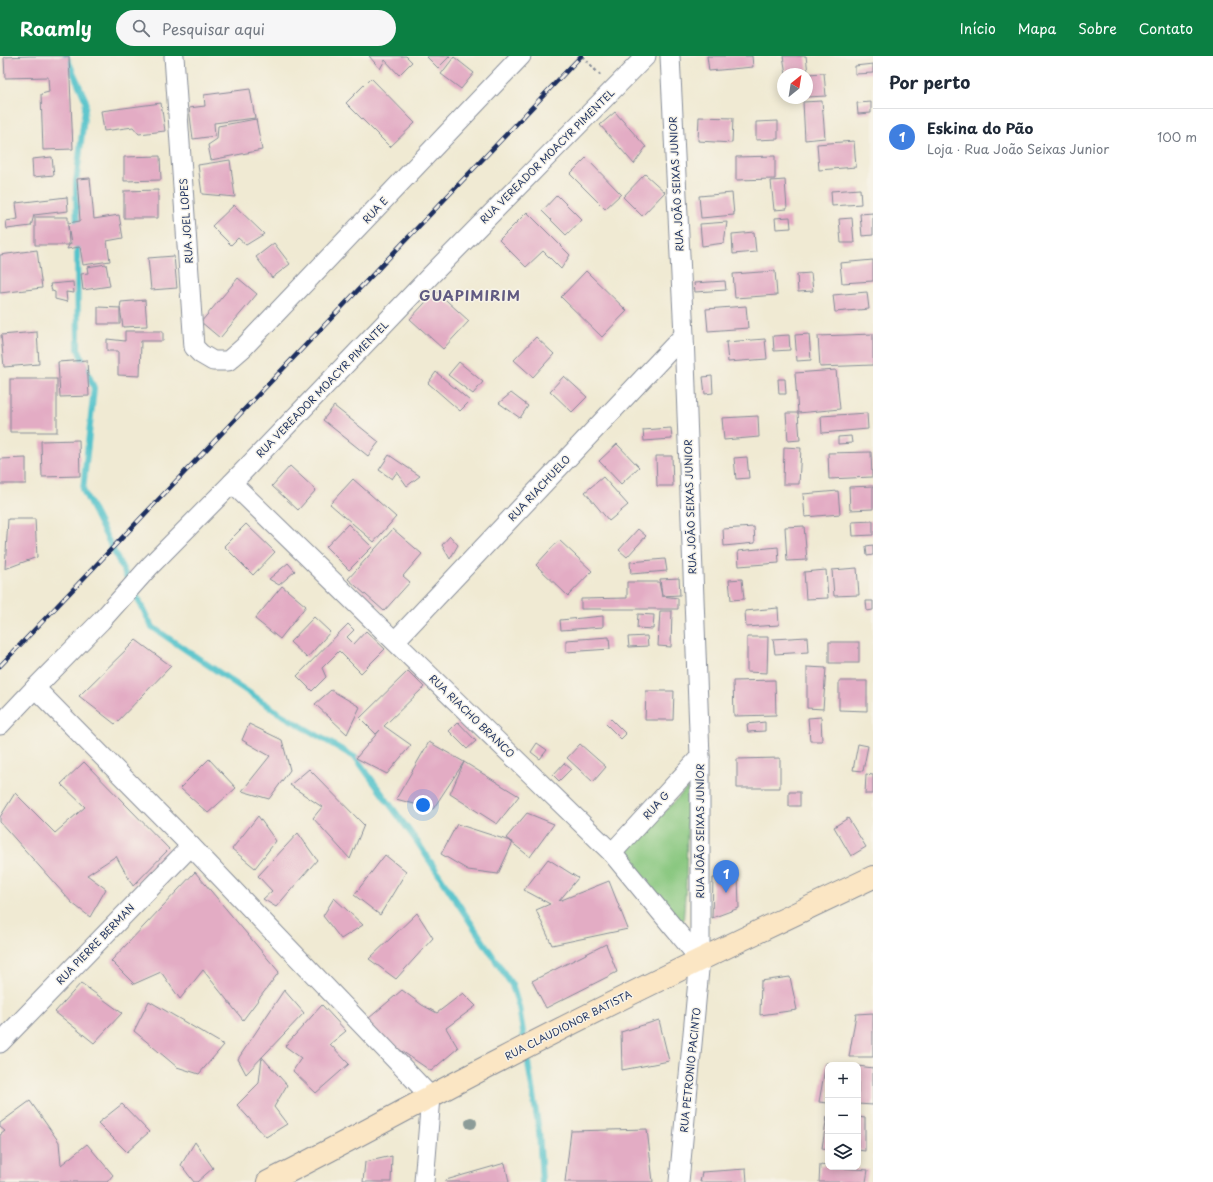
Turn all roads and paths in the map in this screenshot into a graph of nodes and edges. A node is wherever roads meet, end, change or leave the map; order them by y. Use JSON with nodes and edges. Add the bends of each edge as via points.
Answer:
{"nodes":[{"id":1,"x":174,"y":56,"type":"edge"},
{"id":2,"x":520,"y":56,"type":"edge"},
{"id":3,"x":582,"y":56,"type":"edge"},
{"id":4,"x":646,"y":56,"type":"edge"},
{"id":5,"x":670,"y":56,"type":"edge"},
{"id":6,"x":614,"y":89,"type":"junction"},
{"id":7,"x":684,"y":334,"type":"junction"},
{"id":8,"x":228,"y":361,"type":"joint"},
{"id":9,"x":232,"y":483,"type":"junction"},
{"id":10,"x":395,"y":641,"type":"junction"},
{"id":11,"x":35,"y":688,"type":"junction"},
{"id":12,"x":0,"y":725,"type":"edge"},
{"id":13,"x":700,"y":757,"type":"junction"},
{"id":14,"x":191,"y":846,"type":"junction"},
{"id":15,"x":612,"y":853,"type":"junction"},
{"id":16,"x":873,"y":877,"type":"edge"},
{"id":17,"x":700,"y":959,"type":"junction"},
{"id":18,"x":0,"y":1043,"type":"edge"},
{"id":19,"x":431,"y":1097,"type":"junction"},
{"id":20,"x":289,"y":1177,"type":"edge"},
{"id":21,"x":268,"y":1182,"type":"edge"},
{"id":22,"x":424,"y":1182,"type":"edge"},
{"id":23,"x":679,"y":1182,"type":"edge"}],
"edges":[{"from":1,"to":8,"type":"street","name":"RUA JOEL LOPES","via":[[194,346],[213,361]]},
{"from":2,"to":8,"type":"street","name":"RUA E"},
{"from":3,"to":6,"type":"path"},
{"from":4,"to":6,"type":"street","name":"RUA VEREADOR MOACYR PIMENTEL"},
{"from":5,"to":7,"type":"street","name":"RUA JOÃO SEIXAS JUNIOR"},
{"from":6,"to":9,"type":"street","name":"RUA VEREADOR MOACYR PIMENTEL"},
{"from":7,"to":10,"type":"street","name":"RUA RIACHUELO"},
{"from":7,"to":13,"type":"street","name":"RUA JOÃO SEIXAS JUNIOR"},
{"from":9,"to":10,"type":"street","name":"RUA RIACHO BRANCO"},
{"from":9,"to":11,"type":"street","name":"RUA VEREADOR MOACYR PIMENTEL"},
{"from":10,"to":15,"type":"street","name":"RUA RIACHO BRANCO"},
{"from":11,"to":12,"type":"street","name":"RUA VEREADOR MOACYR PIMENTEL"},
{"from":11,"to":14,"type":"street"},
{"from":13,"to":15,"type":"street","name":"RUA G"},
{"from":13,"to":17,"type":"street","name":"RUA JOÃO SEIXAS JUNIOR"},
{"from":14,"to":18,"type":"street","name":"RUA PIERRE BERMAN"},
{"from":14,"to":19,"type":"street"},
{"from":15,"to":17,"type":"street","name":"RUA RIACHO BRANCO"},
{"from":16,"to":17,"type":"main road","name":"RUA CLAUDIONOR BATISTA"},
{"from":17,"to":19,"type":"main road","name":"RUA CLAUDIONOR BATISTA"},
{"from":17,"to":23,"type":"street","name":"RUA PETRONIO PACINTO"},
{"from":19,"to":20,"type":"main road","name":"RUA CLAUDIONOR BATISTA"},
{"from":19,"to":22,"type":"street"},
{"from":20,"to":21,"type":"main road","name":"RUA CLAUDIONOR BATISTA"}]}
